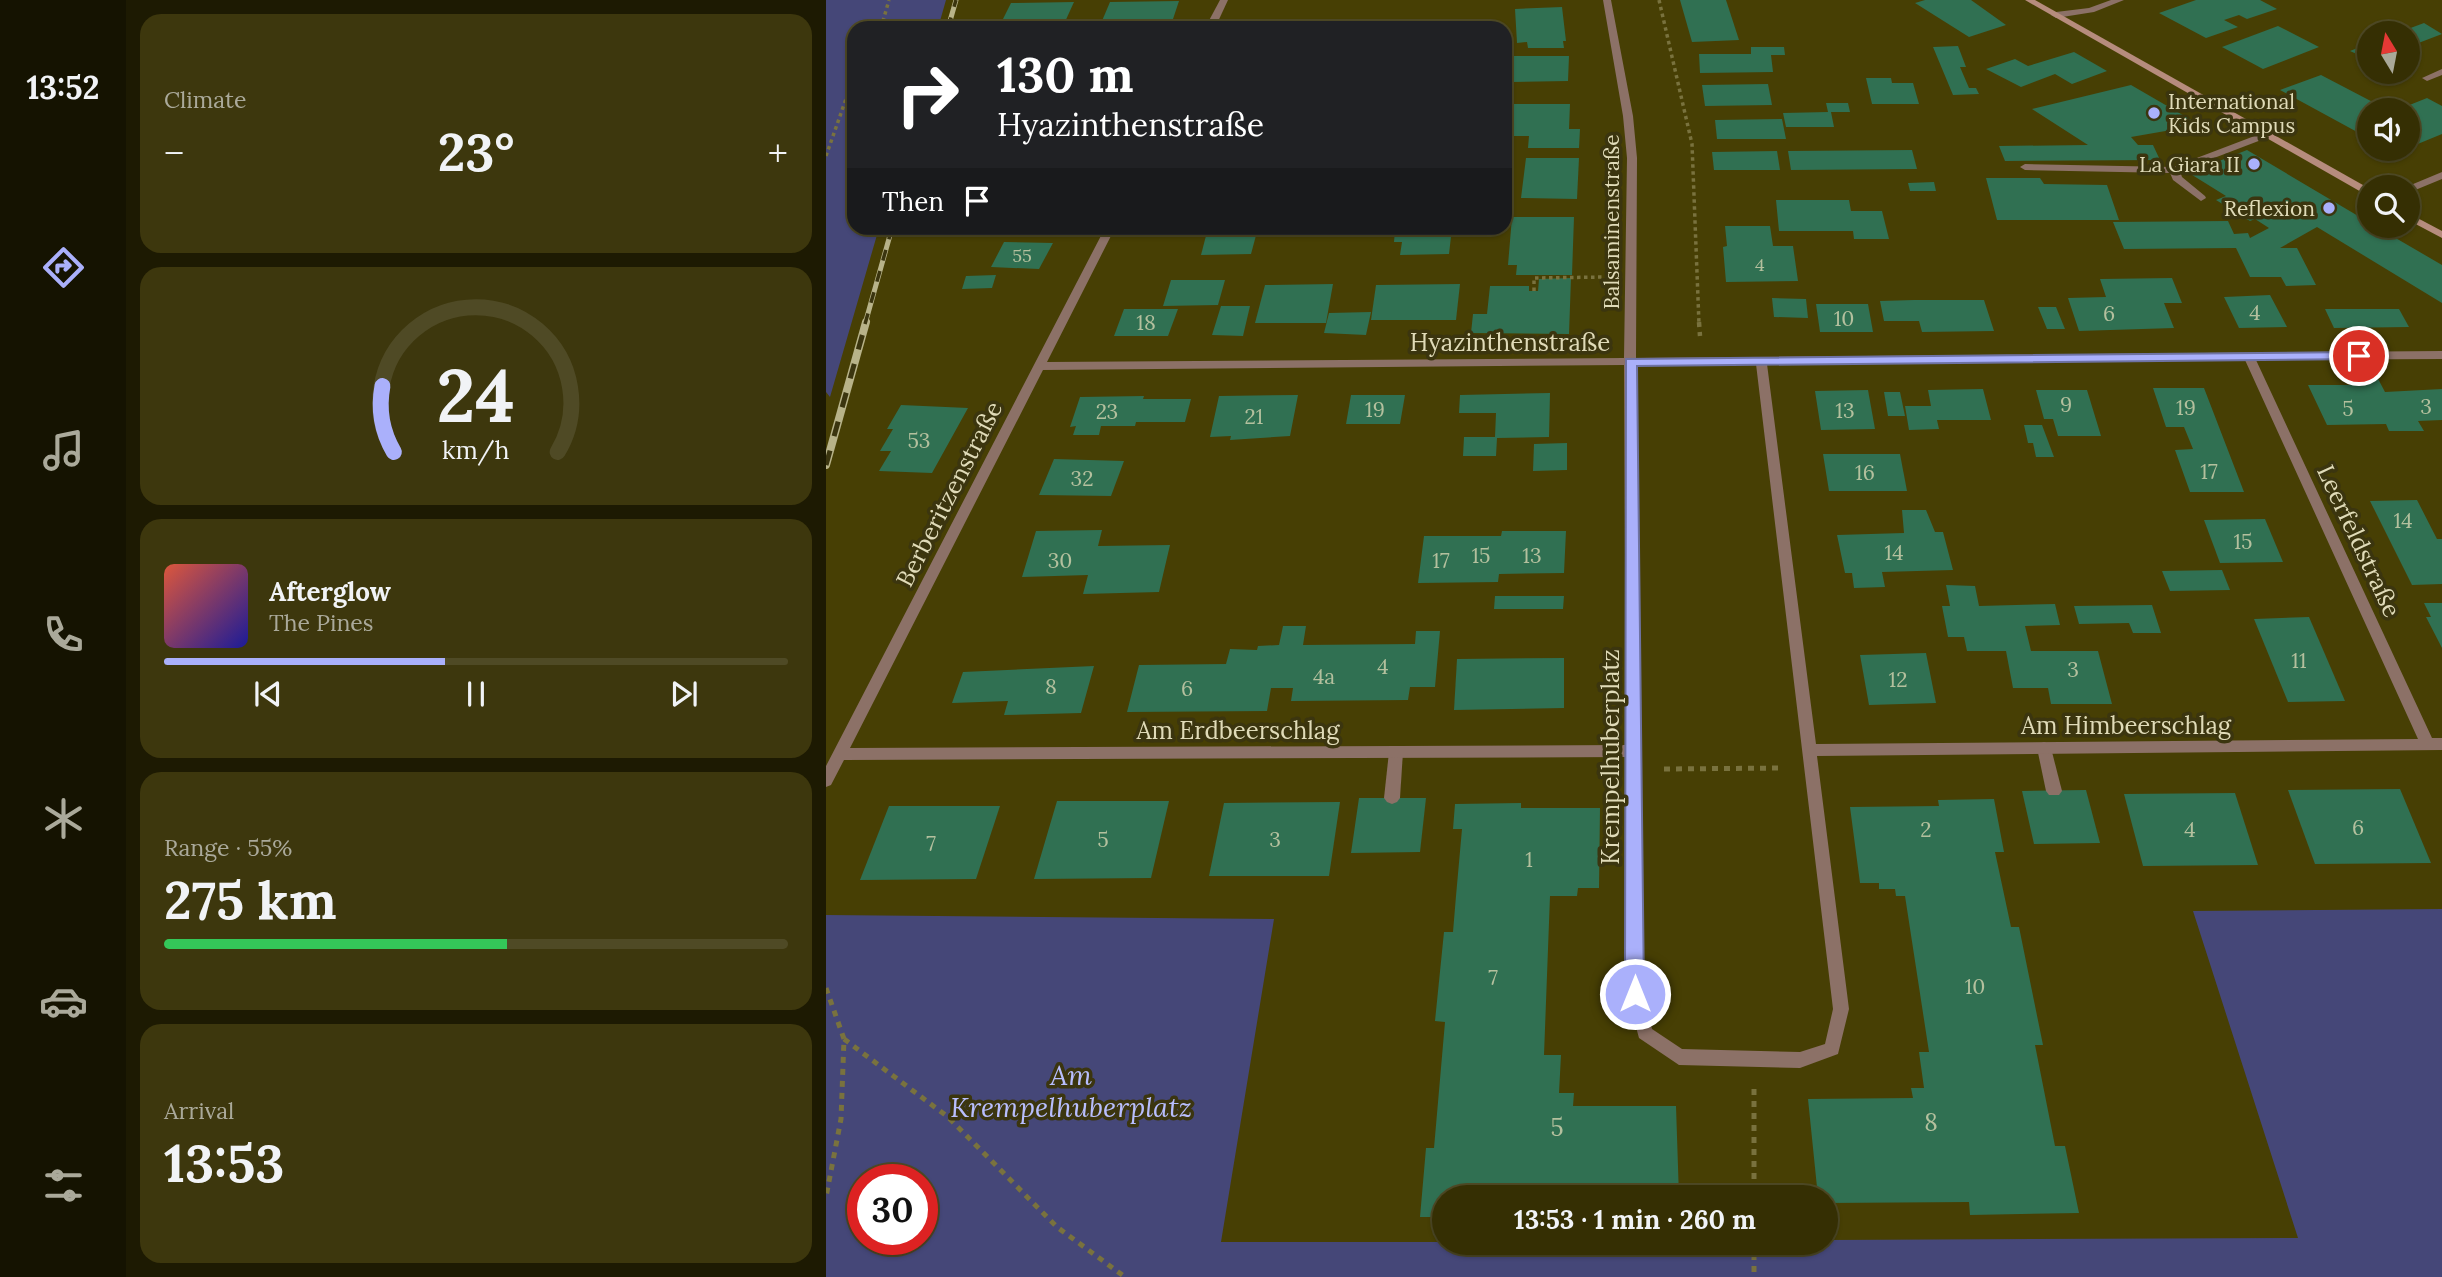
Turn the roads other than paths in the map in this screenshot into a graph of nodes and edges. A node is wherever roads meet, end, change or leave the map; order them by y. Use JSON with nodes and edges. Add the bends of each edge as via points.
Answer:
{"nodes":[{"id":1,"x":1224,"y":0,"type":"edge"},
{"id":2,"x":1607,"y":0,"type":"edge"},
{"id":3,"x":2029,"y":0,"type":"edge"},
{"id":4,"x":2120,"y":0,"type":"edge"},
{"id":5,"x":2056,"y":15,"type":"junction"},
{"id":6,"x":1214,"y":21,"type":"edge"},
{"id":7,"x":2442,"y":72,"type":"edge"},
{"id":8,"x":2427,"y":78,"type":"dead end"},
{"id":9,"x":2265,"y":135,"type":"junction"},
{"id":10,"x":2025,"y":167,"type":"dead end"},
{"id":11,"x":2174,"y":170,"type":"junction"},
{"id":12,"x":2442,"y":175,"type":"edge"},
{"id":13,"x":2420,"y":185,"type":"edge"},
{"id":14,"x":2357,"y":187,"type":"edge"},
{"id":15,"x":2201,"y":198,"type":"dead end"},
{"id":16,"x":2420,"y":223,"type":"edge"},
{"id":17,"x":1106,"y":235,"type":"edge"},
{"id":18,"x":2442,"y":235,"type":"edge"},
{"id":19,"x":2442,"y":355,"type":"edge"},
{"id":20,"x":2249,"y":357,"type":"junction"},
{"id":21,"x":1761,"y":360,"type":"junction"},
{"id":22,"x":1630,"y":362,"type":"junction"},
{"id":23,"x":1040,"y":366,"type":"junction"},
{"id":24,"x":2435,"y":745,"type":"edge"},
{"id":25,"x":2044,"y":748,"type":"junction"},
{"id":26,"x":1810,"y":750,"type":"junction"},
{"id":27,"x":1634,"y":751,"type":"junction"},
{"id":28,"x":1396,"y":752,"type":"junction"},
{"id":29,"x":842,"y":754,"type":"junction"},
{"id":30,"x":826,"y":780,"type":"edge"},
{"id":31,"x":2054,"y":791,"type":"dead end"},
{"id":32,"x":1392,"y":798,"type":"dead end"}],
"edges":[{"from":1,"to":6,"type":"street"},
{"from":2,"to":22,"type":"street","name":"Balsaminenstraße","via":[[1632,158]]},
{"from":3,"to":5,"type":"main road"},
{"from":4,"to":5,"type":"street"},
{"from":5,"to":9,"type":"main road"},
{"from":7,"to":8,"type":"street"},
{"from":9,"to":11,"type":"street"},
{"from":9,"to":14,"type":"main road"},
{"from":10,"to":11,"type":"street"},
{"from":11,"to":15,"type":"street"},
{"from":12,"to":13,"type":"street"},
{"from":16,"to":18,"type":"main road"},
{"from":17,"to":23,"type":"street","name":"Berberitzenstraße"},
{"from":19,"to":20,"type":"street","name":"Hyazinthenstraße"},
{"from":20,"to":21,"type":"street","name":"Hyazinthenstraße"},
{"from":20,"to":24,"type":"street","name":"Leerfeldstraße"},
{"from":21,"to":22,"type":"street","name":"Hyazinthenstraße"},
{"from":21,"to":26,"type":"street","name":"Krempelhuberplatz"},
{"from":22,"to":23,"type":"street","name":"Hyazinthenstraße"},
{"from":22,"to":27,"type":"street","name":"Krempelhuberplatz"},
{"from":23,"to":29,"type":"street","name":"Berberitzenstraße"},
{"from":24,"to":25,"type":"street","name":"Am Himbeerschlag"},
{"from":25,"to":26,"type":"street","name":"Am Himbeerschlag"},
{"from":25,"to":31,"type":"street"},
{"from":26,"to":27,"type":"street","name":"Krempelhuberplatz","via":[[1840,1009],[1832,1049],[1800,1060],[1754,1061],[1679,1057],[1645,1033],[1635,994]]},
{"from":27,"to":28,"type":"street","name":"Am Erdbeerschlag"},
{"from":28,"to":29,"type":"street","name":"Am Erdbeerschlag"},
{"from":28,"to":32,"type":"street"},
{"from":29,"to":30,"type":"street","name":"Berberitzenstraße"}]}
